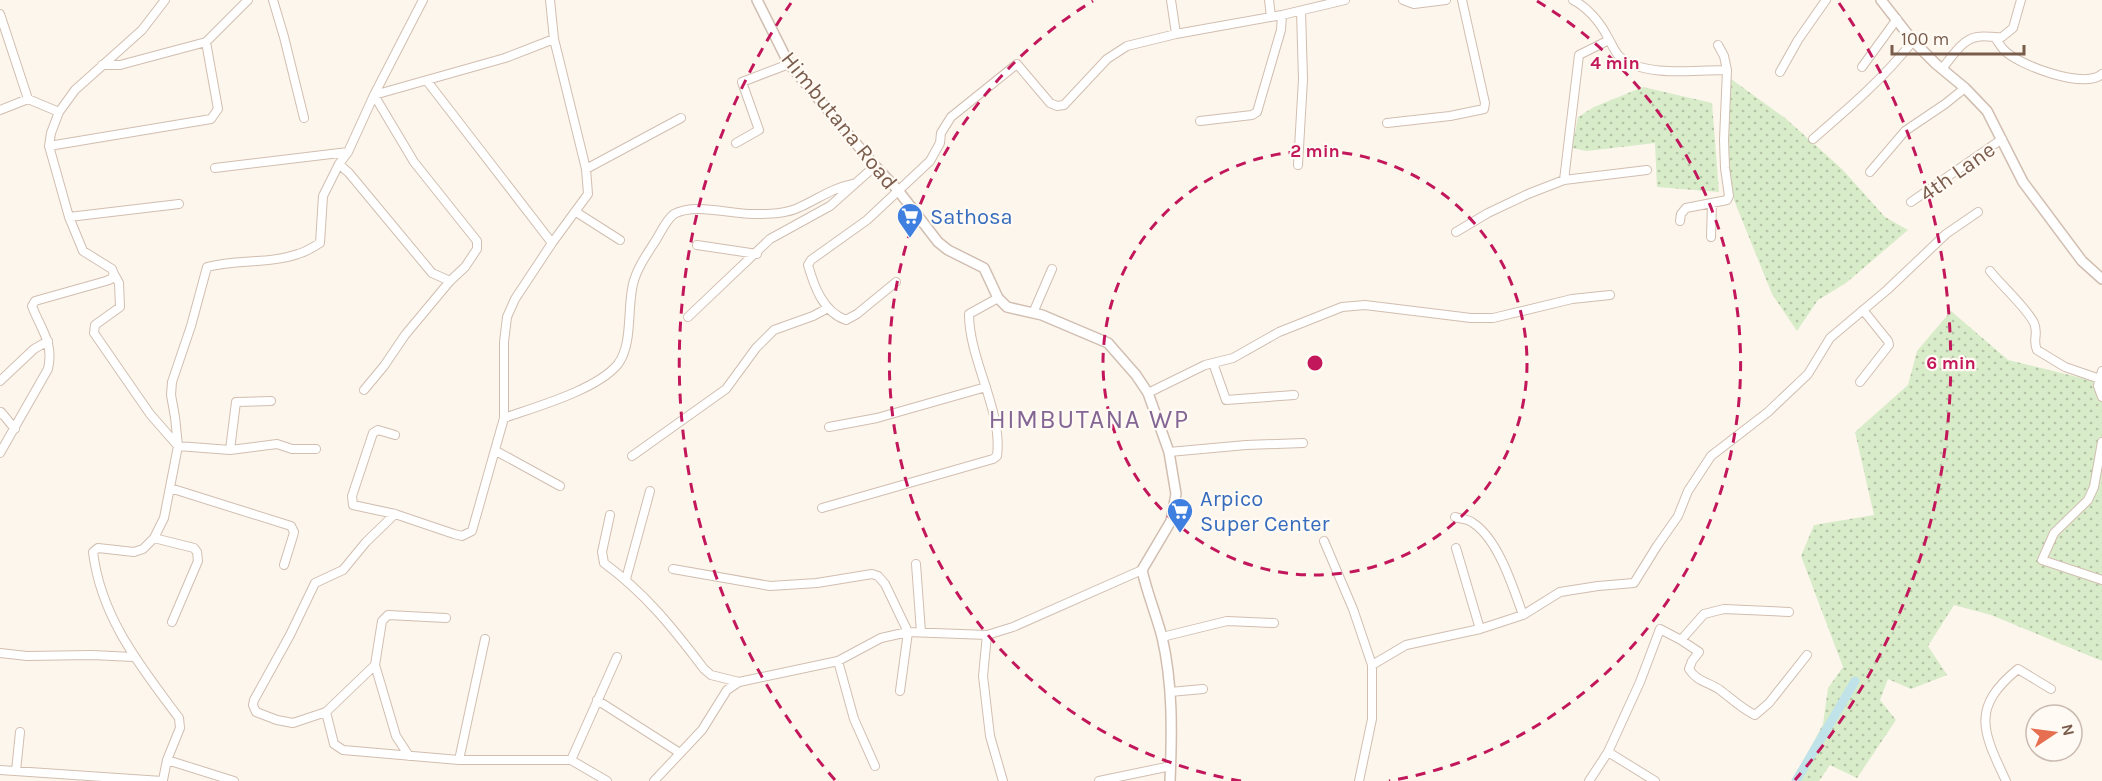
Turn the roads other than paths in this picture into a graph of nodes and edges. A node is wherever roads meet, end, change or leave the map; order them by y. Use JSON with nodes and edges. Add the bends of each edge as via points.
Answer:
{"nodes":[{"id":1,"x":165,"y":0,"type":"edge"},
{"id":2,"x":248,"y":0,"type":"edge"},
{"id":3,"x":273,"y":0,"type":"edge"},
{"id":4,"x":423,"y":0,"type":"edge"},
{"id":5,"x":550,"y":0,"type":"edge"},
{"id":6,"x":757,"y":0,"type":"edge"},
{"id":7,"x":1171,"y":0,"type":"edge"},
{"id":8,"x":1269,"y":0,"type":"edge"},
{"id":9,"x":1345,"y":0,"type":"edge"},
{"id":10,"x":1403,"y":0,"type":"edge"},
{"id":11,"x":1446,"y":0,"type":"edge"},
{"id":12,"x":1462,"y":0,"type":"edge"},
{"id":13,"x":1573,"y":0,"type":"edge"},
{"id":14,"x":1826,"y":0,"type":"edge"},
{"id":15,"x":1881,"y":0,"type":"edge"},
{"id":16,"x":2021,"y":0,"type":"edge"},
{"id":17,"x":1301,"y":10,"type":"junction"},
{"id":18,"x":0,"y":14,"type":"edge"},
{"id":19,"x":1282,"y":15,"type":"junction"},
{"id":20,"x":1271,"y":17,"type":"junction"},
{"id":21,"x":1897,"y":19,"type":"junction"},
{"id":22,"x":1176,"y":34,"type":"junction"},
{"id":23,"x":1995,"y":38,"type":"junction"},
{"id":24,"x":554,"y":39,"type":"junction"},
{"id":25,"x":1610,"y":40,"type":"junction"},
{"id":26,"x":1913,"y":41,"type":"junction"},
{"id":27,"x":206,"y":42,"type":"junction"},
{"id":28,"x":1718,"y":45,"type":"dead end"},
{"id":29,"x":789,"y":64,"type":"junction"},
{"id":30,"x":102,"y":65,"type":"junction"},
{"id":31,"x":1862,"y":67,"type":"dead end"},
{"id":32,"x":1942,"y":69,"type":"junction"},
{"id":33,"x":1727,"y":70,"type":"junction"},
{"id":34,"x":1780,"y":72,"type":"dead end"},
{"id":35,"x":2102,"y":74,"type":"edge"},
{"id":36,"x":427,"y":81,"type":"junction"},
{"id":37,"x":1965,"y":88,"type":"junction"},
{"id":38,"x":374,"y":96,"type":"junction"},
{"id":39,"x":28,"y":99,"type":"junction"},
{"id":40,"x":0,"y":110,"type":"edge"},
{"id":41,"x":58,"y":112,"type":"junction"},
{"id":42,"x":304,"y":118,"type":"dead end"},
{"id":43,"x":681,"y":118,"type":"dead end"},
{"id":44,"x":1200,"y":121,"type":"dead end"},
{"id":45,"x":1387,"y":123,"type":"dead end"},
{"id":46,"x":1813,"y":138,"type":"dead end"},
{"id":47,"x":2002,"y":139,"type":"junction"},
{"id":48,"x":736,"y":143,"type":"dead end"},
{"id":49,"x":49,"y":146,"type":"junction"},
{"id":50,"x":348,"y":152,"type":"junction"},
{"id":51,"x":339,"y":164,"type":"junction"},
{"id":52,"x":1298,"y":165,"type":"dead end"},
{"id":53,"x":875,"y":166,"type":"junction"},
{"id":54,"x":215,"y":168,"type":"dead end"},
{"id":55,"x":586,"y":169,"type":"junction"},
{"id":56,"x":1647,"y":170,"type":"dead end"},
{"id":57,"x":1870,"y":172,"type":"dead end"},
{"id":58,"x":1564,"y":180,"type":"junction"},
{"id":59,"x":853,"y":184,"type":"junction"},
{"id":60,"x":897,"y":189,"type":"junction"},
{"id":61,"x":1911,"y":202,"type":"dead end"},
{"id":62,"x":179,"y":204,"type":"dead end"},
{"id":63,"x":1712,"y":204,"type":"junction"},
{"id":64,"x":576,"y":212,"type":"junction"},
{"id":65,"x":1978,"y":212,"type":"dead end"},
{"id":66,"x":69,"y":217,"type":"junction"},
{"id":67,"x":1680,"y":221,"type":"dead end"},
{"id":68,"x":1456,"y":232,"type":"dead end"},
{"id":69,"x":1711,"y":237,"type":"dead end"},
{"id":70,"x":620,"y":240,"type":"dead end"},
{"id":71,"x":552,"y":243,"type":"junction"},
{"id":72,"x":697,"y":245,"type":"dead end"},
{"id":73,"x":756,"y":254,"type":"junction"},
{"id":74,"x":1052,"y":269,"type":"dead end"},
{"id":75,"x":1990,"y":271,"type":"dead end"},
{"id":76,"x":114,"y":274,"type":"junction"},
{"id":77,"x":2102,"y":279,"type":"edge"},
{"id":78,"x":450,"y":281,"type":"junction"},
{"id":79,"x":896,"y":282,"type":"dead end"},
{"id":80,"x":1610,"y":295,"type":"dead end"},
{"id":81,"x":998,"y":298,"type":"junction"},
{"id":82,"x":828,"y":308,"type":"junction"},
{"id":83,"x":1863,"y":310,"type":"junction"},
{"id":84,"x":1033,"y":313,"type":"junction"},
{"id":85,"x":688,"y":317,"type":"dead end"},
{"id":86,"x":48,"y":341,"type":"junction"},
{"id":87,"x":1213,"y":363,"type":"junction"},
{"id":88,"x":2101,"y":375,"type":"edge"},
{"id":89,"x":0,"y":381,"type":"edge"},
{"id":90,"x":1860,"y":382,"type":"dead end"},
{"id":91,"x":986,"y":387,"type":"junction"},
{"id":92,"x":364,"y":390,"type":"dead end"},
{"id":93,"x":1148,"y":393,"type":"junction"},
{"id":94,"x":1294,"y":395,"type":"dead end"},
{"id":95,"x":2102,"y":397,"type":"edge"},
{"id":96,"x":271,"y":401,"type":"dead end"},
{"id":97,"x":0,"y":414,"type":"edge"},
{"id":98,"x":504,"y":418,"type":"junction"},
{"id":99,"x":829,"y":427,"type":"dead end"},
{"id":100,"x":15,"y":429,"type":"junction"},
{"id":101,"x":395,"y":435,"type":"dead end"},
{"id":102,"x":2102,"y":442,"type":"edge"},
{"id":103,"x":1303,"y":443,"type":"dead end"},
{"id":104,"x":178,"y":446,"type":"junction"},
{"id":105,"x":316,"y":449,"type":"dead end"},
{"id":106,"x":230,"y":450,"type":"junction"},
{"id":107,"x":496,"y":451,"type":"junction"},
{"id":108,"x":1169,"y":452,"type":"junction"},
{"id":109,"x":0,"y":453,"type":"edge"},
{"id":110,"x":632,"y":456,"type":"dead end"},
{"id":111,"x":560,"y":486,"type":"dead end"},
{"id":112,"x":170,"y":488,"type":"junction"},
{"id":113,"x":650,"y":491,"type":"dead end"},
{"id":114,"x":822,"y":508,"type":"dead end"},
{"id":115,"x":395,"y":514,"type":"junction"},
{"id":116,"x":610,"y":515,"type":"dead end"},
{"id":117,"x":1455,"y":517,"type":"dead end"},
{"id":118,"x":154,"y":538,"type":"junction"},
{"id":119,"x":1324,"y":541,"type":"dead end"},
{"id":120,"x":1456,"y":548,"type":"dead end"},
{"id":121,"x":916,"y":564,"type":"dead end"},
{"id":122,"x":284,"y":565,"type":"dead end"},
{"id":123,"x":673,"y":569,"type":"dead end"},
{"id":124,"x":1142,"y":570,"type":"junction"},
{"id":125,"x":626,"y":579,"type":"junction"},
{"id":126,"x":2102,"y":580,"type":"edge"},
{"id":127,"x":1789,"y":612,"type":"dead end"},
{"id":128,"x":1523,"y":615,"type":"junction"},
{"id":129,"x":446,"y":618,"type":"dead end"},
{"id":130,"x":172,"y":622,"type":"dead end"},
{"id":131,"x":1274,"y":623,"type":"dead end"},
{"id":132,"x":1480,"y":629,"type":"junction"},
{"id":133,"x":908,"y":632,"type":"junction"},
{"id":134,"x":921,"y":632,"type":"junction"},
{"id":135,"x":987,"y":635,"type":"junction"},
{"id":136,"x":1162,"y":637,"type":"junction"},
{"id":137,"x":485,"y":639,"type":"dead end"},
{"id":138,"x":1681,"y":640,"type":"junction"},
{"id":139,"x":0,"y":653,"type":"edge"},
{"id":140,"x":1807,"y":655,"type":"dead end"},
{"id":141,"x":134,"y":657,"type":"junction"},
{"id":142,"x":617,"y":657,"type":"dead end"},
{"id":143,"x":838,"y":660,"type":"junction"},
{"id":144,"x":375,"y":665,"type":"junction"},
{"id":145,"x":1372,"y":665,"type":"junction"},
{"id":146,"x":739,"y":682,"type":"junction"},
{"id":147,"x":1203,"y":689,"type":"dead end"},
{"id":148,"x":2051,"y":689,"type":"dead end"},
{"id":149,"x":900,"y":691,"type":"dead end"},
{"id":150,"x":1170,"y":692,"type":"junction"},
{"id":151,"x":597,"y":700,"type":"junction"},
{"id":152,"x":326,"y":712,"type":"junction"},
{"id":153,"x":20,"y":732,"type":"dead end"},
{"id":154,"x":1608,"y":752,"type":"junction"},
{"id":155,"x":680,"y":753,"type":"junction"},
{"id":156,"x":409,"y":756,"type":"junction"},
{"id":157,"x":167,"y":760,"type":"junction"},
{"id":158,"x":459,"y":760,"type":"junction"},
{"id":159,"x":571,"y":760,"type":"junction"},
{"id":160,"x":875,"y":766,"type":"dead end"},
{"id":161,"x":1171,"y":766,"type":"junction"},
{"id":162,"x":0,"y":770,"type":"edge"},
{"id":163,"x":16,"y":771,"type":"junction"},
{"id":164,"x":163,"y":780,"type":"edge"},
{"id":165,"x":234,"y":781,"type":"edge"},
{"id":166,"x":607,"y":781,"type":"edge"},
{"id":167,"x":654,"y":781,"type":"edge"},
{"id":168,"x":1003,"y":781,"type":"edge"},
{"id":169,"x":1099,"y":781,"type":"edge"},
{"id":170,"x":1170,"y":781,"type":"edge"},
{"id":171,"x":1359,"y":781,"type":"edge"},
{"id":172,"x":1588,"y":781,"type":"edge"},
{"id":173,"x":1655,"y":781,"type":"edge"},
{"id":174,"x":2006,"y":781,"type":"edge"}],
"edges":[{"from":1,"to":30,"type":"street","via":[[142,30]]},
{"from":2,"to":27,"type":"street"},
{"from":3,"to":42,"type":"street"},
{"from":4,"to":38,"type":"street"},
{"from":5,"to":24,"type":"street"},
{"from":6,"to":29,"type":"street","name":"Himbutana Road"},
{"from":7,"to":22,"type":"street"},
{"from":8,"to":20,"type":"street"},
{"from":9,"to":17,"type":"street"},
{"from":10,"to":11,"type":"street","via":[[1414,4]]},
{"from":12,"to":45,"type":"street","via":[[1484,109]]},
{"from":13,"to":25,"type":"street","via":[[1595,18]]},
{"from":14,"to":34,"type":"street"},
{"from":15,"to":21,"type":"street"},
{"from":16,"to":23,"type":"street","via":[[2013,28]]},
{"from":17,"to":19,"type":"street"},
{"from":17,"to":52,"type":"street","via":[[1303,79]]},
{"from":18,"to":39,"type":"street"},
{"from":19,"to":20,"type":"street"},
{"from":19,"to":44,"type":"street","via":[[1257,112]]},
{"from":20,"to":22,"type":"street"},
{"from":21,"to":26,"type":"street"},
{"from":21,"to":31,"type":"street"},
{"from":22,"to":60,"type":"street","via":[[1126,46],[1107,59],[1064,105],[1050,104],[1017,64],[951,117],[930,161]]},
{"from":23,"to":32,"type":"street","via":[[1973,38]]},
{"from":23,"to":35,"type":"street","via":[[2004,51],[2061,76],[2081,80],[2097,79]]},
{"from":24,"to":36,"type":"street"},
{"from":24,"to":55,"type":"street"},
{"from":25,"to":33,"type":"street","via":[[1619,56],[1644,68]]},
{"from":25,"to":58,"type":"street","via":[[1579,55]]},
{"from":26,"to":32,"type":"street"},
{"from":26,"to":46,"type":"street","via":[[1879,79]]},
{"from":27,"to":30,"type":"street","via":[[120,65]]},
{"from":27,"to":49,"type":"street","via":[[218,109],[211,119]]},
{"from":28,"to":33,"type":"street"},
{"from":29,"to":48,"type":"street","via":[[742,82],[759,130]]},
{"from":29,"to":53,"type":"street","name":"Himbutana Road"},
{"from":30,"to":41,"type":"street"},
{"from":32,"to":37,"type":"street"},
{"from":33,"to":63,"type":"street","via":[[1724,140],[1729,196]]},
{"from":36,"to":38,"type":"street"},
{"from":36,"to":71,"type":"street"},
{"from":37,"to":47,"type":"street","via":[[1988,111]]},
{"from":37,"to":57,"type":"street","via":[[1905,131]]},
{"from":38,"to":50,"type":"street"},
{"from":38,"to":78,"type":"street","via":[[414,162],[477,241],[477,249],[465,267]]},
{"from":39,"to":40,"type":"street"},
{"from":39,"to":41,"type":"street"},
{"from":41,"to":49,"type":"street"},
{"from":43,"to":55,"type":"street"},
{"from":47,"to":61,"type":"street","name":"4th Lane"},
{"from":47,"to":77,"type":"street","via":[[2023,182],[2082,261]]},
{"from":49,"to":66,"type":"street"},
{"from":50,"to":51,"type":"street"},
{"from":50,"to":54,"type":"street"},
{"from":51,"to":78,"type":"street","via":[[432,273]]},
{"from":51,"to":104,"type":"street","via":[[323,196],[320,243],[300,254],[274,260],[207,267],[172,382]]},
{"from":53,"to":59,"type":"street"},
{"from":53,"to":60,"type":"street","name":"Himbutana Road"},
{"from":55,"to":64,"type":"street","via":[[588,194]]},
{"from":56,"to":58,"type":"street"},
{"from":58,"to":68,"type":"street","via":[[1488,213]]},
{"from":59,"to":73,"type":"street","via":[[830,206],[770,239]]},
{"from":59,"to":98,"type":"street","via":[[836,187],[783,213],[691,209],[675,214],[639,266],[625,352],[617,364],[571,394]]},
{"from":60,"to":81,"type":"street","name":"Himbutana Road","via":[[938,242],[984,268]]},
{"from":60,"to":82,"type":"street","via":[[867,220],[808,265],[814,286]]},
{"from":62,"to":66,"type":"street"},
{"from":63,"to":67,"type":"street","via":[[1686,208]]},
{"from":63,"to":69,"type":"street"},
{"from":64,"to":70,"type":"street"},
{"from":64,"to":71,"type":"street"},
{"from":65,"to":83,"type":"street","via":[[1946,234]]},
{"from":66,"to":76,"type":"street","via":[[83,251]]},
{"from":71,"to":98,"type":"street","via":[[507,317]]},
{"from":72,"to":73,"type":"street"},
{"from":73,"to":85,"type":"street"},
{"from":74,"to":84,"type":"street"},
{"from":75,"to":88,"type":"street","via":[[2032,319],[2037,331],[2037,351],[2065,367]]},
{"from":76,"to":86,"type":"street","via":[[106,281],[35,301],[32,306]]},
{"from":76,"to":104,"type":"street","via":[[119,283],[120,307],[93,329],[150,414]]},
{"from":78,"to":92,"type":"street"},
{"from":79,"to":82,"type":"street","via":[[846,320]]},
{"from":80,"to":87,"type":"street","via":[[1572,299],[1493,318],[1365,305],[1341,307],[1279,332],[1233,358]]},
{"from":81,"to":84,"type":"street","via":[[1007,307]]},
{"from":81,"to":91,"type":"street","via":[[969,314],[969,331]]},
{"from":82,"to":110,"type":"street","via":[[774,330],[726,388]]},
{"from":83,"to":90,"type":"street","via":[[1889,345]]},
{"from":83,"to":128,"type":"street","via":[[1830,338],[1808,374],[1768,412],[1711,456],[1634,583],[1560,592]]},
{"from":84,"to":93,"type":"street","via":[[1108,344]]},
{"from":86,"to":89,"type":"street"},
{"from":86,"to":100,"type":"street","via":[[48,369]]},
{"from":87,"to":93,"type":"street"},
{"from":87,"to":94,"type":"street","via":[[1226,400]]},
{"from":88,"to":95,"type":"street","via":[[2098,386]]},
{"from":91,"to":99,"type":"street","via":[[877,418]]},
{"from":91,"to":114,"type":"street","via":[[998,443],[993,459]]},
{"from":93,"to":108,"type":"street"},
{"from":96,"to":106,"type":"street","via":[[236,402]]},
{"from":97,"to":100,"type":"street"},
{"from":98,"to":107,"type":"street"},
{"from":100,"to":109,"type":"street"},
{"from":101,"to":115,"type":"street","via":[[378,430],[373,433],[351,502]]},
{"from":102,"to":126,"type":"street","via":[[2088,500],[2054,533],[2042,560]]},
{"from":103,"to":108,"type":"street"},
{"from":104,"to":106,"type":"street"},
{"from":104,"to":112,"type":"street"},
{"from":105,"to":106,"type":"street","via":[[292,449],[277,444]]},
{"from":107,"to":111,"type":"street"},
{"from":107,"to":115,"type":"street","via":[[472,531],[467,535]]},
{"from":108,"to":124,"type":"street","via":[[1176,494],[1171,521]]},
{"from":112,"to":118,"type":"street","via":[[165,518]]},
{"from":112,"to":122,"type":"street","via":[[291,526],[294,532]]},
{"from":113,"to":125,"type":"street"},
{"from":115,"to":152,"type":"street","via":[[343,570],[315,583],[253,705],[256,712],[293,723]]},
{"from":116,"to":125,"type":"street","via":[[602,552],[604,563]]},
{"from":117,"to":128,"type":"street","via":[[1473,522],[1491,541]]},
{"from":118,"to":130,"type":"street","via":[[197,552],[198,561]]},
{"from":118,"to":141,"type":"street","via":[[134,552],[98,548],[93,552],[99,587]]},
{"from":119,"to":145,"type":"street"},
{"from":120,"to":132,"type":"street"},
{"from":121,"to":134,"type":"street"},
{"from":123,"to":133,"type":"street","via":[[770,586],[872,574],[885,584]]},
{"from":124,"to":135,"type":"street"},
{"from":124,"to":136,"type":"street"},
{"from":125,"to":146,"type":"street","via":[[666,619],[704,669],[711,675]]},
{"from":127,"to":138,"type":"street","via":[[1724,609],[1704,614]]},
{"from":128,"to":132,"type":"street"},
{"from":129,"to":144,"type":"street","via":[[388,615],[382,621]]},
{"from":131,"to":136,"type":"street","via":[[1227,621]]},
{"from":132,"to":145,"type":"street","via":[[1406,645]]},
{"from":133,"to":134,"type":"street"},
{"from":133,"to":143,"type":"street","via":[[881,638]]},
{"from":133,"to":149,"type":"street"},
{"from":134,"to":135,"type":"street"},
{"from":135,"to":168,"type":"street","via":[[983,676],[990,736]]},
{"from":136,"to":150,"type":"street"},
{"from":137,"to":158,"type":"street"},
{"from":138,"to":140,"type":"street","via":[[1699,652],[1689,669],[1692,673],[1755,716]]},
{"from":138,"to":154,"type":"street","via":[[1660,629]]},
{"from":139,"to":141,"type":"street"},
{"from":141,"to":157,"type":"street","via":[[179,718],[180,728]]},
{"from":142,"to":151,"type":"street"},
{"from":143,"to":146,"type":"street"},
{"from":143,"to":160,"type":"street","via":[[854,719]]},
{"from":144,"to":152,"type":"street"},
{"from":144,"to":156,"type":"street","via":[[396,736]]},
{"from":145,"to":171,"type":"street","via":[[1372,719]]},
{"from":146,"to":155,"type":"street","via":[[727,690],[702,730]]},
{"from":147,"to":150,"type":"street"},
{"from":148,"to":174,"type":"street","via":[[2018,669],[1989,698],[1987,734]]},
{"from":150,"to":161,"type":"street"},
{"from":151,"to":155,"type":"street"},
{"from":151,"to":159,"type":"street"},
{"from":152,"to":156,"type":"street","via":[[337,748]]},
{"from":153,"to":163,"type":"street"},
{"from":154,"to":172,"type":"street"},
{"from":154,"to":173,"type":"street"},
{"from":155,"to":167,"type":"street"},
{"from":156,"to":158,"type":"street"},
{"from":157,"to":164,"type":"street"},
{"from":157,"to":165,"type":"street"},
{"from":158,"to":159,"type":"street"},
{"from":159,"to":166,"type":"street"},
{"from":161,"to":169,"type":"street"},
{"from":161,"to":170,"type":"street"},
{"from":162,"to":163,"type":"street"},
{"from":163,"to":164,"type":"street"}]}
